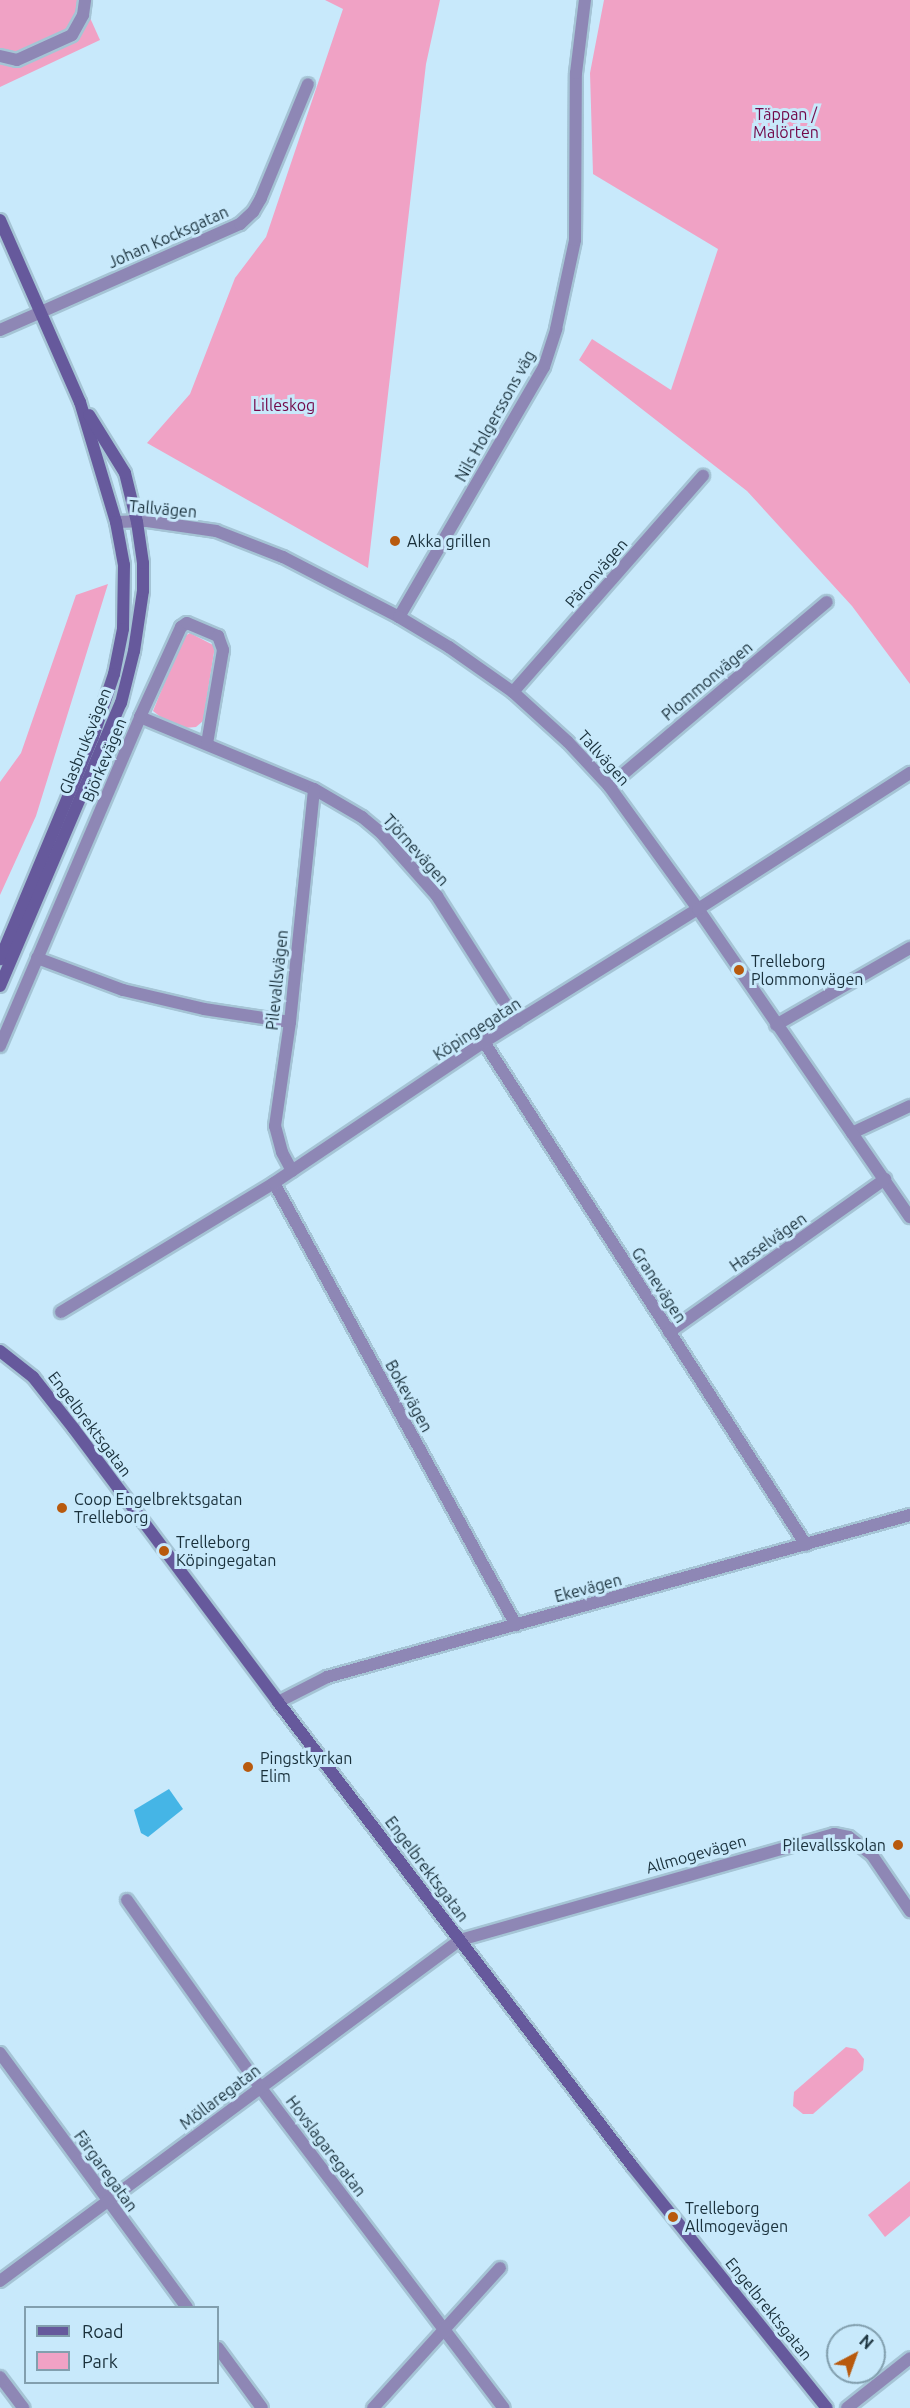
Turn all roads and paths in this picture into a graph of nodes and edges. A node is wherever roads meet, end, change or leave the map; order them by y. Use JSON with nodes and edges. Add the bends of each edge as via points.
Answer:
{"nodes":[{"id":1,"x":85,"y":0,"type":"edge"},
{"id":2,"x":585,"y":0,"type":"edge"},
{"id":3,"x":0,"y":56,"type":"edge"},
{"id":4,"x":308,"y":84,"type":"dead end"},
{"id":5,"x":0,"y":220,"type":"edge"},
{"id":6,"x":40,"y":312,"type":"junction"},
{"id":7,"x":0,"y":330,"type":"edge"},
{"id":8,"x":80,"y":402,"type":"junction"},
{"id":9,"x":703,"y":476,"type":"dead end"},
{"id":10,"x":116,"y":522,"type":"junction"},
{"id":11,"x":137,"y":522,"type":"junction"},
{"id":12,"x":827,"y":602,"type":"dead end"},
{"id":13,"x":399,"y":617,"type":"junction"},
{"id":14,"x":513,"y":692,"type":"junction"},
{"id":15,"x":140,"y":717,"type":"junction"},
{"id":16,"x":207,"y":744,"type":"junction"},
{"id":17,"x":910,"y":773,"type":"edge"},
{"id":18,"x":609,"y":786,"type":"junction"},
{"id":19,"x":314,"y":789,"type":"junction"},
{"id":20,"x":698,"y":909,"type":"junction"},
{"id":21,"x":910,"y":948,"type":"edge"},
{"id":22,"x":37,"y":958,"type":"junction"},
{"id":23,"x":0,"y":959,"type":"edge"},
{"id":24,"x":0,"y":986,"type":"edge"},
{"id":25,"x":290,"y":1022,"type":"junction"},
{"id":26,"x":517,"y":1022,"type":"junction"},
{"id":27,"x":776,"y":1024,"type":"junction"},
{"id":28,"x":484,"y":1042,"type":"junction"},
{"id":29,"x":0,"y":1046,"type":"edge"},
{"id":30,"x":910,"y":1106,"type":"edge"},
{"id":31,"x":852,"y":1133,"type":"junction"},
{"id":32,"x":292,"y":1171,"type":"junction"},
{"id":33,"x":885,"y":1179,"type":"junction"},
{"id":34,"x":274,"y":1183,"type":"junction"},
{"id":35,"x":910,"y":1217,"type":"edge"},
{"id":36,"x":61,"y":1312,"type":"dead end"},
{"id":37,"x":669,"y":1332,"type":"junction"},
{"id":38,"x":0,"y":1351,"type":"edge"},
{"id":39,"x":910,"y":1515,"type":"edge"},
{"id":40,"x":806,"y":1545,"type":"junction"},
{"id":41,"x":516,"y":1625,"type":"junction"},
{"id":42,"x":278,"y":1702,"type":"junction"},
{"id":43,"x":127,"y":1900,"type":"dead end"},
{"id":44,"x":910,"y":1911,"type":"edge"},
{"id":45,"x":460,"y":1940,"type":"junction"},
{"id":46,"x":0,"y":2053,"type":"edge"},
{"id":47,"x":260,"y":2087,"type":"junction"},
{"id":48,"x":108,"y":2202,"type":"junction"},
{"id":49,"x":500,"y":2268,"type":"dead end"},
{"id":50,"x":0,"y":2281,"type":"edge"},
{"id":51,"x":186,"y":2306,"type":"edge"},
{"id":52,"x":445,"y":2329,"type":"junction"},
{"id":53,"x":219,"y":2349,"type":"edge"},
{"id":54,"x":910,"y":2358,"type":"edge"},
{"id":55,"x":0,"y":2377,"type":"edge"},
{"id":56,"x":23,"y":2408,"type":"edge"},
{"id":57,"x":262,"y":2408,"type":"edge"},
{"id":58,"x":373,"y":2408,"type":"edge"},
{"id":59,"x":504,"y":2408,"type":"edge"},
{"id":60,"x":827,"y":2408,"type":"edge"},
{"id":61,"x":847,"y":2408,"type":"edge"}],
"edges":[{"from":1,"to":3,"type":"street","via":[[83,15],[72,35],[17,60]]},
{"from":2,"to":13,"type":"street","name":"Nils Holgerssons väg","via":[[576,73],[575,240],[556,329],[544,367]]},
{"from":4,"to":6,"type":"street","name":"Johan Kocksgatan","via":[[261,198],[240,224]]},
{"from":5,"to":6,"type":"main road","name":"Glasbruksvägen"},
{"from":6,"to":7,"type":"street","name":"Johan Kocksgatan"},
{"from":6,"to":8,"type":"main road","name":"Glasbruksvägen"},
{"from":8,"to":10,"type":"main road","name":"Glasbruksvägen"},
{"from":8,"to":11,"type":"main road","name":"Glasbruksvägen","via":[[125,473]]},
{"from":9,"to":14,"type":"street","name":"Päronvägen"},
{"from":10,"to":11,"type":"street","name":"Tallvägen"},
{"from":10,"to":23,"type":"main road","name":"Glasbruksvägen","via":[[124,565],[123,629],[114,674],[93,737]]},
{"from":11,"to":13,"type":"street","name":"Tallvägen","via":[[216,531],[283,557]]},
{"from":11,"to":24,"type":"main road","name":"Glasbruksvägen","via":[[143,591],[121,704]]},
{"from":12,"to":18,"type":"street","name":"Plommonvägen"},
{"from":13,"to":14,"type":"street","name":"Tallvägen"},
{"from":14,"to":18,"type":"street","name":"Tallvägen"},
{"from":15,"to":16,"type":"street","name":"Tjörnevägen"},
{"from":15,"to":16,"type":"street","name":"Björkevägen","via":[[181,627],[187,623],[218,636],[223,650]]},
{"from":15,"to":22,"type":"street","name":"Björkevägen"},
{"from":16,"to":19,"type":"street","name":"Tjörnevägen"},
{"from":17,"to":20,"type":"street","name":"Köpingegatan"},
{"from":18,"to":20,"type":"street","name":"Tallvägen"},
{"from":19,"to":25,"type":"street","name":"Pilevallsvägen"},
{"from":19,"to":26,"type":"street","name":"Tjörnevägen","via":[[362,817],[407,860],[437,896]]},
{"from":20,"to":26,"type":"street","name":"Köpingegatan"},
{"from":20,"to":27,"type":"street","name":"Tallvägen"},
{"from":21,"to":27,"type":"street"},
{"from":22,"to":25,"type":"street","via":[[123,990],[204,1009]]},
{"from":22,"to":29,"type":"street","name":"Björkevägen"},
{"from":25,"to":32,"type":"street","name":"Pilevallsvägen","via":[[275,1126]]},
{"from":26,"to":28,"type":"street","name":"Köpingegatan"},
{"from":27,"to":31,"type":"street","name":"Tallvägen"},
{"from":28,"to":32,"type":"street","name":"Köpingegatan"},
{"from":28,"to":37,"type":"street","name":"Granevägen"},
{"from":30,"to":31,"type":"street"},
{"from":31,"to":33,"type":"street","name":"Tallvägen"},
{"from":32,"to":34,"type":"street","name":"Köpingegatan"},
{"from":33,"to":35,"type":"street","name":"Tallvägen"},
{"from":33,"to":37,"type":"street","name":"Hasselvägen"},
{"from":34,"to":36,"type":"street","name":"Köpingegatan"},
{"from":34,"to":41,"type":"street","name":"Bokevägen"},
{"from":37,"to":40,"type":"street","name":"Granevägen"},
{"from":38,"to":42,"type":"main road","name":"Engelbrektsgatan","via":[[33,1377]]},
{"from":39,"to":40,"type":"street","name":"Ekevägen"},
{"from":40,"to":41,"type":"street","name":"Ekevägen"},
{"from":41,"to":42,"type":"street","name":"Ekevägen","via":[[327,1677]]},
{"from":42,"to":45,"type":"main road","name":"Engelbrektsgatan"},
{"from":43,"to":47,"type":"street","name":"Hovslagaregatan"},
{"from":44,"to":45,"type":"street","name":"Allmogevägen","via":[[872,1854],[849,1837],[834,1834]]},
{"from":45,"to":47,"type":"street","name":"Möllaregatan"},
{"from":45,"to":60,"type":"main road","name":"Engelbrektsgatan","via":[[633,2167]]},
{"from":46,"to":48,"type":"street","name":"Färgaregatan"},
{"from":47,"to":48,"type":"street","name":"Möllaregatan"},
{"from":47,"to":52,"type":"street","name":"Hovslagaregatan"},
{"from":48,"to":50,"type":"street","name":"Möllaregatan"},
{"from":48,"to":51,"type":"street","name":"Färgaregatan"},
{"from":49,"to":52,"type":"street"},
{"from":52,"to":58,"type":"street"},
{"from":52,"to":59,"type":"street","name":"Hovslagaregatan"},
{"from":53,"to":57,"type":"street"},
{"from":54,"to":61,"type":"street"},
{"from":55,"to":56,"type":"street"}]}
